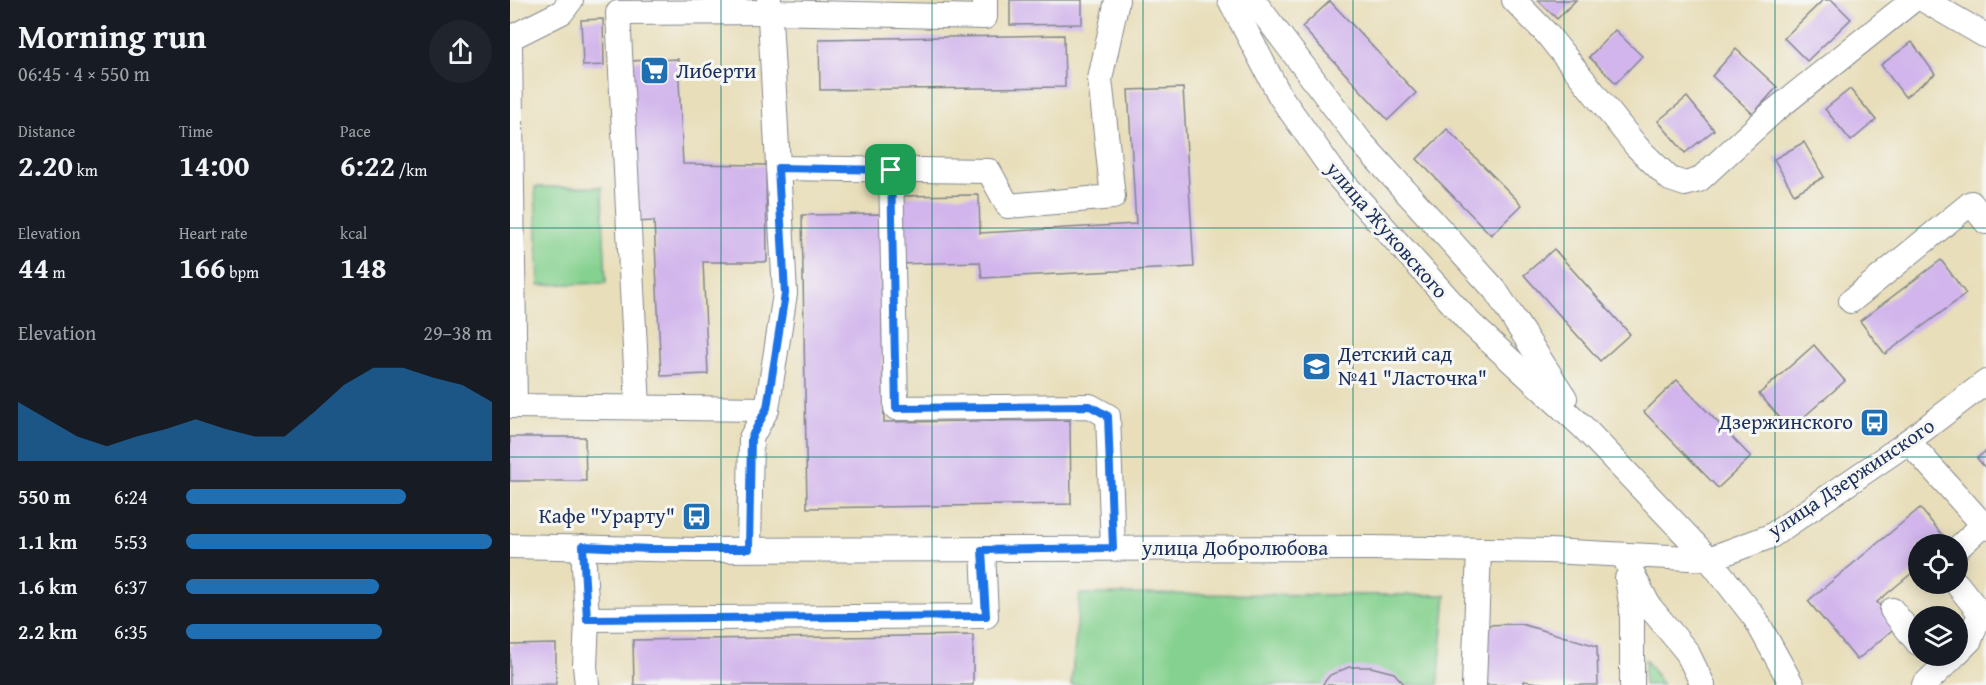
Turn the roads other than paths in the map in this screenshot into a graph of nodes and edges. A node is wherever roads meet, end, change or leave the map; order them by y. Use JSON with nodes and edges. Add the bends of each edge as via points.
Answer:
{"nodes":[{"id":1,"x":571,"y":0,"type":"edge"},
{"id":2,"x":985,"y":0,"type":"edge"},
{"id":3,"x":1117,"y":0,"type":"edge"},
{"id":4,"x":1230,"y":0,"type":"edge"},
{"id":5,"x":1252,"y":0,"type":"edge"},
{"id":6,"x":1514,"y":0,"type":"edge"},
{"id":7,"x":1912,"y":0,"type":"edge"},
{"id":8,"x":1924,"y":0,"type":"edge"},
{"id":9,"x":769,"y":6,"type":"edge"},
{"id":10,"x":1986,"y":36,"type":"edge"},
{"id":11,"x":510,"y":38,"type":"edge"},
{"id":12,"x":510,"y":46,"type":"edge"},
{"id":13,"x":778,"y":168,"type":"junction"},
{"id":14,"x":891,"y":170,"type":"junction"},
{"id":15,"x":1979,"y":196,"type":"edge"},
{"id":16,"x":1986,"y":222,"type":"edge"},
{"id":17,"x":1851,"y":301,"type":"dead end"},
{"id":18,"x":1986,"y":382,"type":"edge"},
{"id":19,"x":512,"y":406,"type":"edge"},
{"id":20,"x":638,"y":407,"type":"junction"},
{"id":21,"x":767,"y":408,"type":"junction"},
{"id":22,"x":1584,"y":428,"type":"junction"},
{"id":23,"x":1908,"y":441,"type":"junction"},
{"id":24,"x":1984,"y":526,"type":"edge"},
{"id":25,"x":1968,"y":540,"type":"edge"},
{"id":26,"x":510,"y":546,"type":"edge"},
{"id":27,"x":583,"y":546,"type":"junction"},
{"id":28,"x":1113,"y":548,"type":"junction"},
{"id":29,"x":749,"y":549,"type":"junction"},
{"id":30,"x":982,"y":550,"type":"junction"},
{"id":31,"x":1479,"y":550,"type":"junction"},
{"id":32,"x":1623,"y":555,"type":"junction"},
{"id":33,"x":1709,"y":559,"type":"junction"},
{"id":34,"x":1965,"y":594,"type":"edge"},
{"id":35,"x":1892,"y":610,"type":"dead end"},
{"id":36,"x":587,"y":619,"type":"junction"},
{"id":37,"x":1908,"y":631,"type":"edge"},
{"id":38,"x":1968,"y":642,"type":"edge"},
{"id":39,"x":587,"y":685,"type":"edge"},
{"id":40,"x":1474,"y":685,"type":"edge"},
{"id":41,"x":1632,"y":685,"type":"edge"},
{"id":42,"x":1703,"y":685,"type":"edge"},
{"id":43,"x":1792,"y":685,"type":"edge"}],
"edges":[{"from":1,"to":11,"type":"street","via":[[562,12]]},
{"from":2,"to":9,"type":"street","via":[[985,17]]},
{"from":3,"to":14,"type":"street","via":[[1100,79],[1113,197],[1008,206],[989,171]]},
{"from":4,"to":22,"type":"street","name":"улица Жуковского","via":[[1280,96],[1333,171],[1470,323]]},
{"from":5,"to":22,"type":"street","name":"улица Жуковского","via":[[1361,142],[1495,290]]},
{"from":6,"to":7,"type":"street","via":[[1547,34],[1637,147],[1670,179],[1686,184],[1699,180],[1773,112]]},
{"from":8,"to":10,"type":"street"},
{"from":9,"to":13,"type":"street"},
{"from":9,"to":20,"type":"street","via":[[618,13]]},
{"from":12,"to":19,"type":"street"},
{"from":13,"to":14,"type":"street"},
{"from":13,"to":21,"type":"street","via":[[785,294]]},
{"from":14,"to":28,"type":"street","via":[[896,408],[1090,406],[1108,416]]},
{"from":15,"to":16,"type":"street"},
{"from":15,"to":17,"type":"street"},
{"from":18,"to":23,"type":"street","name":"улица Дзержинского"},
{"from":19,"to":20,"type":"street"},
{"from":20,"to":21,"type":"street"},
{"from":21,"to":29,"type":"street","via":[[751,438]]},
{"from":22,"to":33,"type":"street","name":"улица Жуковского"},
{"from":23,"to":24,"type":"street"},
{"from":23,"to":33,"type":"street","name":"улица Дзержинского","via":[[1771,536]]},
{"from":24,"to":25,"type":"street"},
{"from":26,"to":27,"type":"street","name":"улица Добролюбова"},
{"from":27,"to":29,"type":"street","name":"улица Добролюбова"},
{"from":27,"to":36,"type":"street"},
{"from":28,"to":30,"type":"street","name":"улица Добролюбова"},
{"from":28,"to":31,"type":"street","name":"улица Добролюбова"},
{"from":29,"to":30,"type":"street","name":"улица Добролюбова"},
{"from":30,"to":36,"type":"street","via":[[986,616]]},
{"from":31,"to":32,"type":"street","name":"улица Добролюбова"},
{"from":31,"to":40,"type":"street"},
{"from":32,"to":33,"type":"street","name":"улица Добролюбова"},
{"from":32,"to":41,"type":"street","via":[[1632,610]]},
{"from":32,"to":42,"type":"street","via":[[1649,606],[1687,652]]},
{"from":33,"to":43,"type":"street","name":"улица Жуковского","via":[[1755,618]]},
{"from":34,"to":38,"type":"street","via":[[1980,613]]},
{"from":35,"to":37,"type":"street"},
{"from":36,"to":39,"type":"street"}]}
